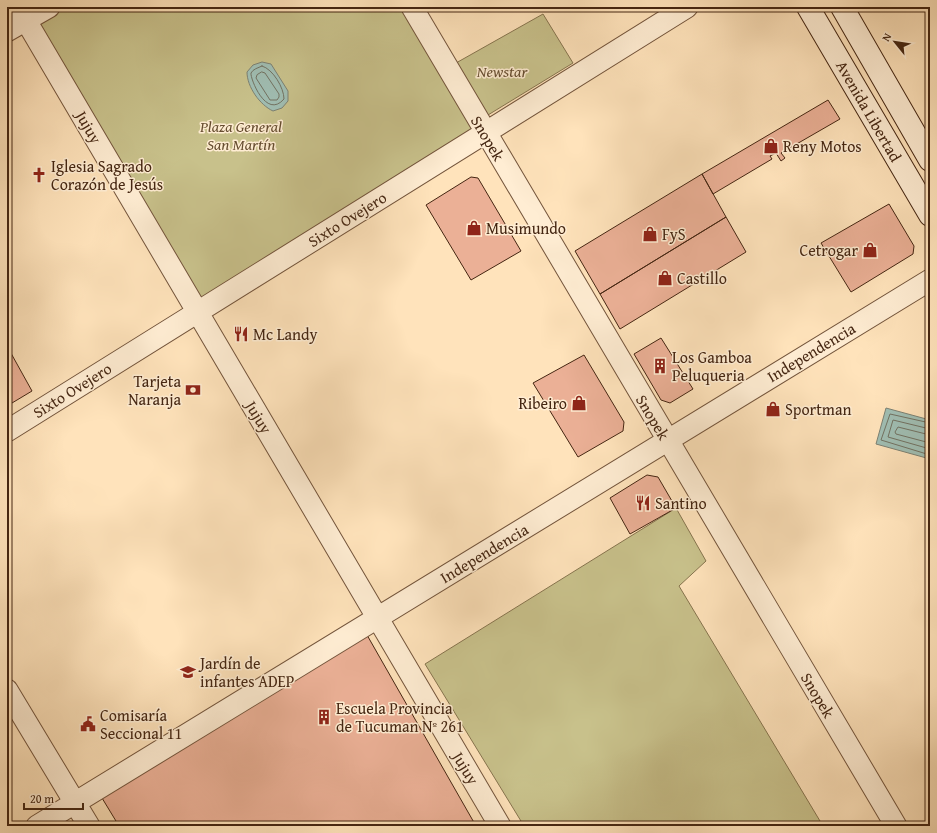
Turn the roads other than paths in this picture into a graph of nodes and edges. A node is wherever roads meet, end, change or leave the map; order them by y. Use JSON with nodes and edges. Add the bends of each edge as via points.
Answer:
{"nodes":[{"id":1,"x":49,"y":7,"type":"edge"},
{"id":2,"x":412,"y":7,"type":"edge"},
{"id":3,"x":687,"y":7,"type":"edge"},
{"id":4,"x":808,"y":7,"type":"edge"},
{"id":5,"x":842,"y":7,"type":"edge"},
{"id":6,"x":22,"y":14,"type":"edge"},
{"id":7,"x":7,"y":31,"type":"edge"},
{"id":8,"x":485,"y":133,"type":"junction"},
{"id":9,"x":930,"y":160,"type":"edge"},
{"id":10,"x":930,"y":216,"type":"edge"},
{"id":11,"x":930,"y":280,"type":"edge"},
{"id":12,"x":197,"y":312,"type":"junction"},
{"id":13,"x":7,"y":431,"type":"edge"},
{"id":14,"x":667,"y":440,"type":"junction"},
{"id":15,"x":377,"y":618,"type":"junction"},
{"id":16,"x":7,"y":690,"type":"edge"},
{"id":17,"x":75,"y":803,"type":"junction"},
{"id":18,"x":37,"y":826,"type":"edge"},
{"id":19,"x":89,"y":826,"type":"edge"},
{"id":20,"x":500,"y":826,"type":"edge"},
{"id":21,"x":896,"y":826,"type":"edge"}],
"edges":[{"from":1,"to":6,"type":"street"},
{"from":2,"to":8,"type":"street","name":"Snopek"},
{"from":3,"to":8,"type":"street","name":"Sixto Ovejero"},
{"from":4,"to":10,"type":"main road","name":"Avenida Libertad"},
{"from":5,"to":9,"type":"main road","name":"Avenida Libertad"},
{"from":6,"to":7,"type":"street"},
{"from":6,"to":12,"type":"street","name":"Jujuy"},
{"from":8,"to":12,"type":"street","name":"Sixto Ovejero"},
{"from":8,"to":14,"type":"street","name":"Snopek"},
{"from":11,"to":14,"type":"street","name":"Independencia"},
{"from":12,"to":13,"type":"street","name":"Sixto Ovejero"},
{"from":12,"to":15,"type":"street","name":"Jujuy"},
{"from":14,"to":15,"type":"street","name":"Independencia"},
{"from":14,"to":21,"type":"street","name":"Snopek"},
{"from":15,"to":17,"type":"street","name":"Independencia"},
{"from":15,"to":20,"type":"street","name":"Jujuy"},
{"from":16,"to":17,"type":"street"},
{"from":17,"to":18,"type":"street","name":"Independencia"},
{"from":17,"to":19,"type":"street"}]}
